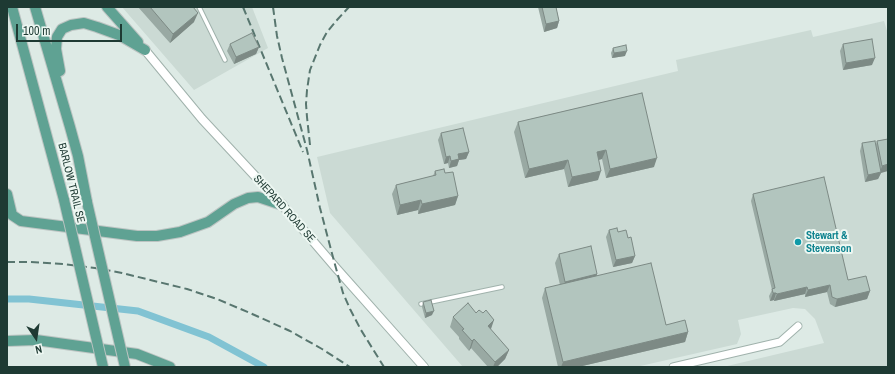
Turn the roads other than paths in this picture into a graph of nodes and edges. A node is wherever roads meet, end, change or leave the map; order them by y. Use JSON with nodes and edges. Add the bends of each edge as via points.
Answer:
{"nodes":[{"id":1,"x":12,"y":7,"type":"edge"},
{"id":2,"x":35,"y":7,"type":"edge"},
{"id":3,"x":107,"y":7,"type":"edge"},
{"id":4,"x":199,"y":7,"type":"edge"},
{"id":5,"x":145,"y":50,"type":"junction"},
{"id":6,"x":224,"y":60,"type":"dead end"},
{"id":7,"x":70,"y":127,"type":"junction"},
{"id":8,"x":7,"y":194,"type":"edge"},
{"id":9,"x":282,"y":205,"type":"junction"},
{"id":10,"x":502,"y":287,"type":"dead end"},
{"id":11,"x":421,"y":304,"type":"dead end"},
{"id":12,"x":798,"y":326,"type":"dead end"},
{"id":13,"x":7,"y":341,"type":"edge"},
{"id":14,"x":103,"y":367,"type":"edge"},
{"id":15,"x":124,"y":367,"type":"edge"},
{"id":16,"x":170,"y":367,"type":"edge"},
{"id":17,"x":424,"y":367,"type":"edge"},
{"id":18,"x":673,"y":367,"type":"edge"}],
"edges":[{"from":1,"to":14,"type":"main road","name":"BARLOW TRAIL SE","bridge":true,"via":[[64,200]]},
{"from":2,"to":7,"type":"main road","name":"BARLOW TRAIL SE"},
{"from":3,"to":5,"type":"main road"},
{"from":4,"to":6,"type":"lane"},
{"from":5,"to":7,"type":"main road","via":[[119,35],[84,23],[62,29],[57,37],[56,49],[70,113]]},
{"from":5,"to":9,"type":"street","name":"SHEPARD ROAD SE","via":[[202,119]]},
{"from":7,"to":15,"type":"main road","name":"BARLOW TRAIL SE","bridge":true},
{"from":8,"to":9,"type":"main road","via":[[12,215],[21,221],[137,236],[180,232],[208,222],[234,204],[248,198],[258,197]]},
{"from":9,"to":17,"type":"street","name":"SHEPARD ROAD SE"},
{"from":10,"to":11,"type":"lane"},
{"from":12,"to":18,"type":"street","via":[[780,342]]},
{"from":13,"to":16,"type":"main road","via":[[36,340],[138,354]]}]}
